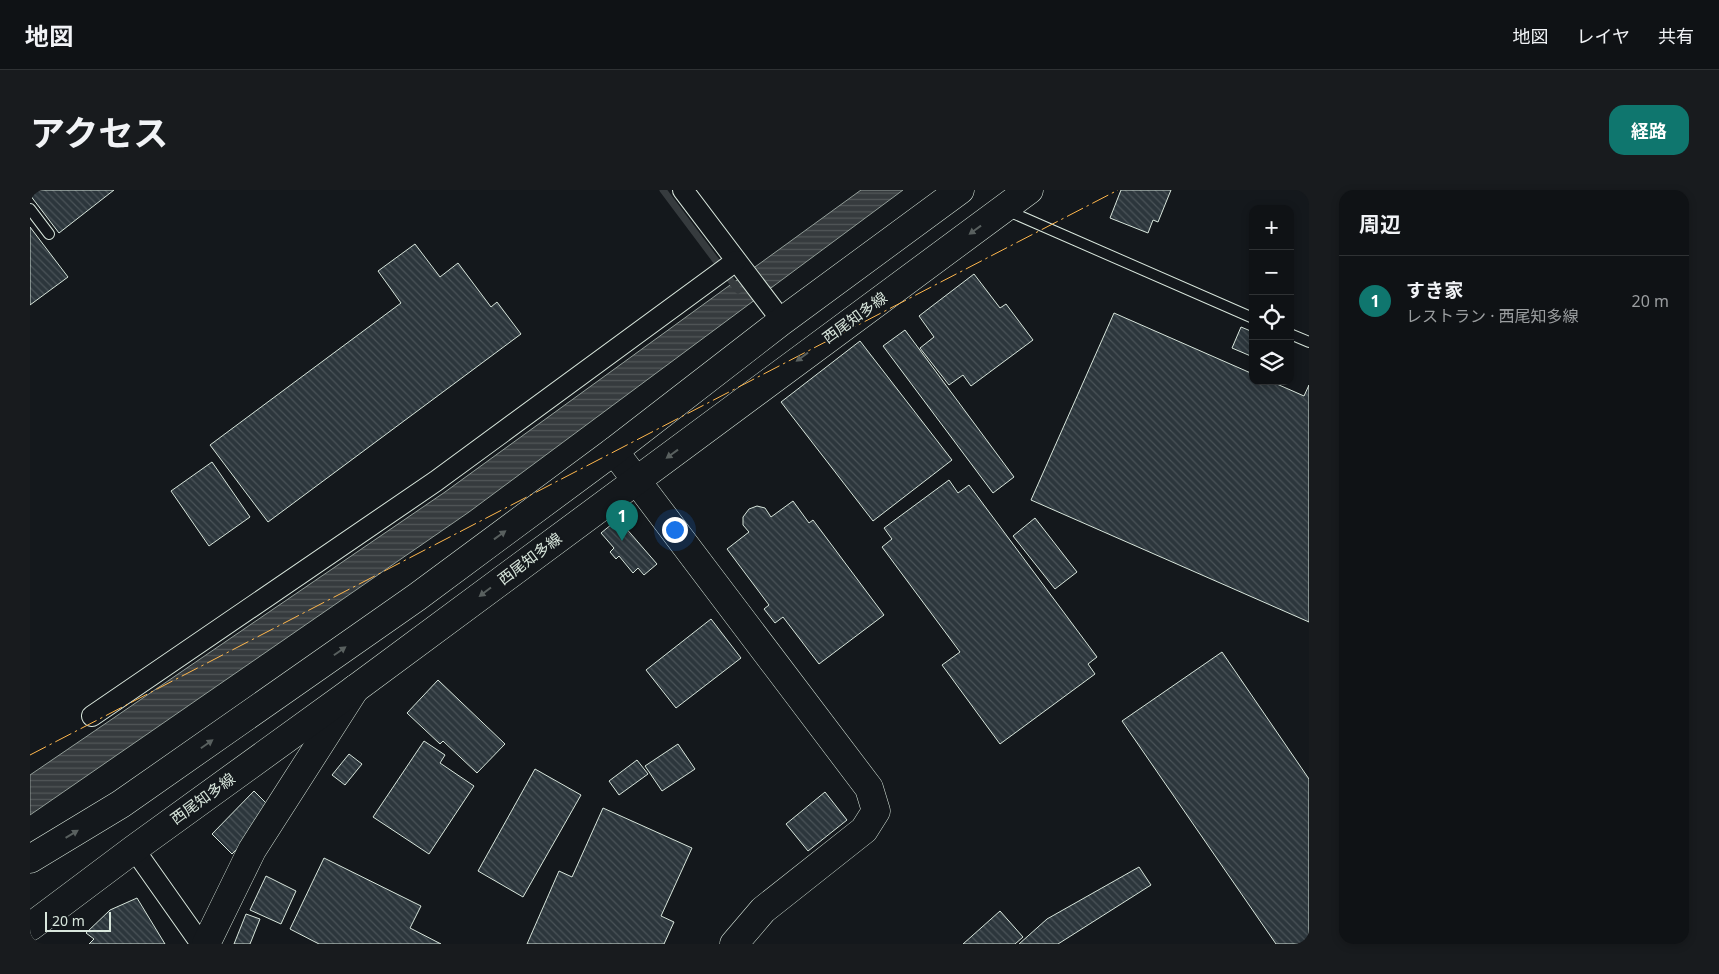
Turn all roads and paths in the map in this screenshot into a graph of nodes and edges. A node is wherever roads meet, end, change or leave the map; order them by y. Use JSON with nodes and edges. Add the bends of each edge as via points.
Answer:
{"nodes":[{"id":1,"x":683,"y":190,"type":"edge"},
{"id":2,"x":960,"y":190,"type":"edge"},
{"id":3,"x":1028,"y":190,"type":"edge"},
{"id":4,"x":30,"y":209,"type":"edge"},
{"id":5,"x":1003,"y":209,"type":"junction"},
{"id":6,"x":49,"y":234,"type":"dead end"},
{"id":7,"x":741,"y":266,"type":"junction"},
{"id":8,"x":777,"y":314,"type":"junction"},
{"id":9,"x":1249,"y":316,"type":"edge"},
{"id":10,"x":1294,"y":336,"type":"edge"},
{"id":11,"x":1309,"y":342,"type":"edge"},
{"id":12,"x":614,"y":451,"type":"junction"},
{"id":13,"x":636,"y":480,"type":"junction"},
{"id":14,"x":355,"y":689,"type":"junction"},
{"id":15,"x":92,"y":716,"type":"dead end"},
{"id":16,"x":134,"y":849,"type":"junction"},
{"id":17,"x":30,"y":859,"type":"edge"},
{"id":18,"x":30,"y":928,"type":"edge"},
{"id":19,"x":201,"y":944,"type":"edge"},
{"id":20,"x":206,"y":944,"type":"edge"},
{"id":21,"x":734,"y":944,"type":"edge"}],
"edges":[{"from":1,"to":7,"type":"street"},
{"from":2,"to":8,"type":"main road"},
{"from":3,"to":5,"type":"main road","name":"西尾知多線"},
{"from":4,"to":6,"type":"lane"},
{"from":5,"to":9,"type":"lane"},
{"from":5,"to":13,"type":"main road","name":"西尾知多線","one_way":true},
{"from":7,"to":8,"type":"street"},
{"from":7,"to":15,"type":"street","via":[[436,481]]},
{"from":8,"to":12,"type":"main road"},
{"from":10,"to":11,"type":"lane"},
{"from":12,"to":13,"type":"main road"},
{"from":17,"to":12,"type":"main road","one_way":true,"via":[[121,804],[417,597]]},
{"from":13,"to":14,"type":"main road","name":"西尾知多線","one_way":true},
{"from":13,"to":21,"type":"main road","via":[[869,788],[876,811],[864,830],[763,910]]},
{"from":14,"to":16,"type":"main road","name":"西尾知多線"},
{"from":14,"to":20,"type":"main road","via":[[252,850]]},
{"from":16,"to":18,"type":"main road","name":"西尾知多線"},
{"from":16,"to":19,"type":"street"}]}
